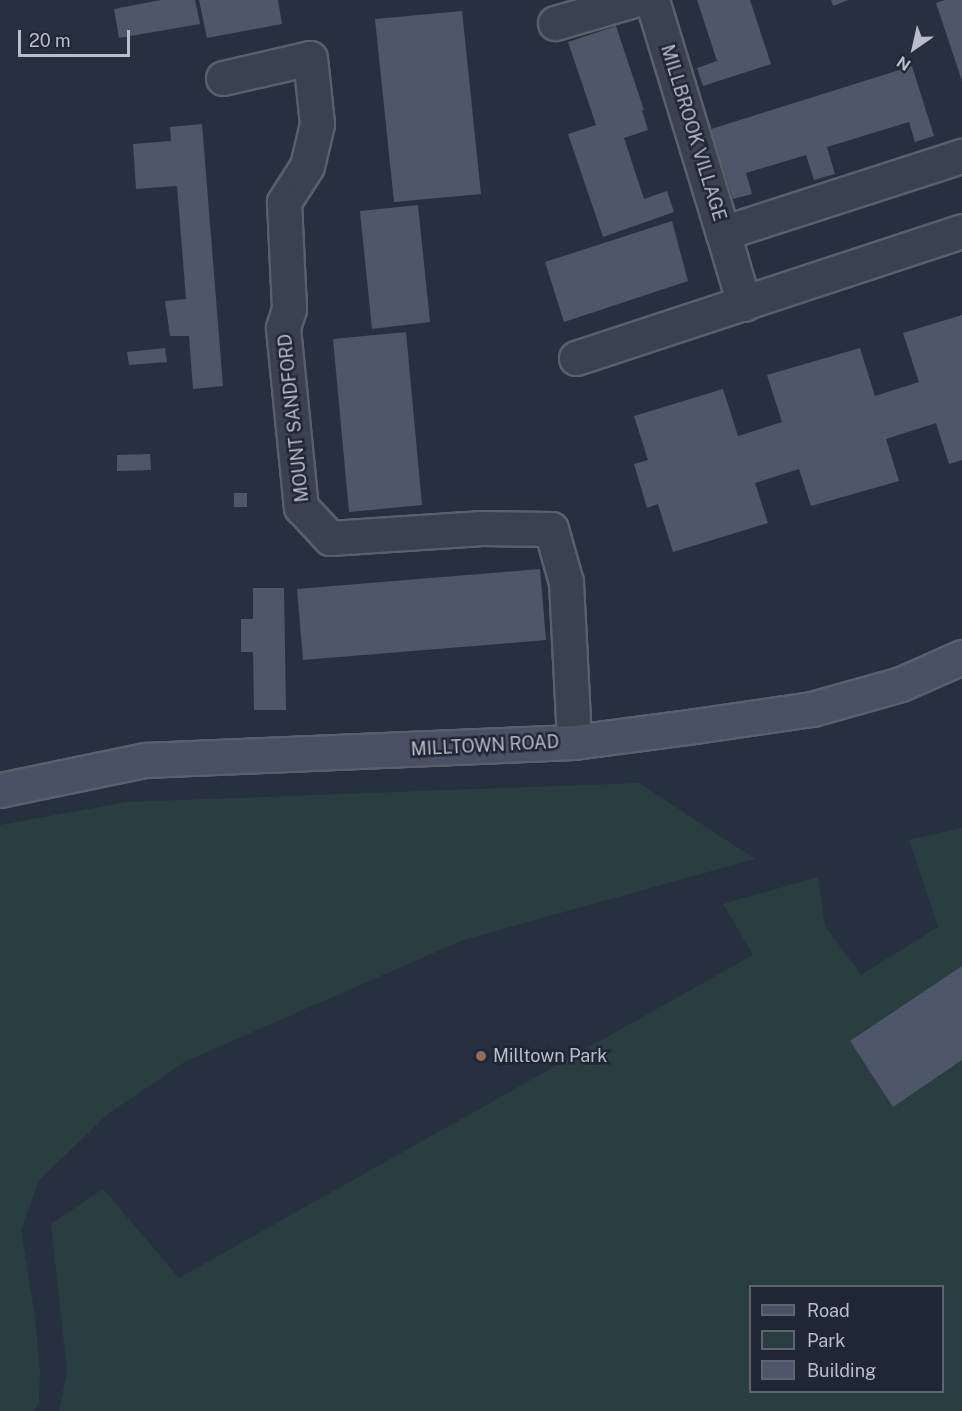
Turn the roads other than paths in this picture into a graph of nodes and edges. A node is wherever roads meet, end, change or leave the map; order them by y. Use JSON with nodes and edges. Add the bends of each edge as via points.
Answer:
{"nodes":[{"id":1,"x":634,"y":0,"type":"edge"},
{"id":2,"x":652,"y":0,"type":"edge"},
{"id":3,"x":555,"y":23,"type":"dead end"},
{"id":4,"x":223,"y":78,"type":"dead end"},
{"id":5,"x":962,"y":156,"type":"edge"},
{"id":6,"x":962,"y":231,"type":"edge"},
{"id":7,"x":723,"y":233,"type":"junction"},
{"id":8,"x":744,"y":304,"type":"junction"},
{"id":9,"x":576,"y":358,"type":"dead end"},
{"id":10,"x":962,"y":657,"type":"edge"},
{"id":11,"x":574,"y":742,"type":"junction"},
{"id":12,"x":0,"y":790,"type":"edge"}],
"edges":[{"from":1,"to":3,"type":"street"},
{"from":2,"to":7,"type":"street","name":"MILLBROOK VILLAGE"},
{"from":4,"to":11,"type":"street","name":"MOUNT SANDFORD","via":[[310,58],[317,124],[308,166],[284,202],[288,309],[283,328],[301,507],[330,538],[482,528],[551,529],[566,582]]},
{"from":5,"to":7,"type":"street","name":"MILLBROOK VILLAGE"},
{"from":6,"to":8,"type":"street"},
{"from":7,"to":8,"type":"street"},
{"from":8,"to":9,"type":"street"},
{"from":10,"to":11,"type":"main road","name":"MILLTOWN ROAD","via":[[901,684],[812,709]]},
{"from":11,"to":12,"type":"main road","name":"MILLTOWN ROAD","via":[[145,759]]}]}
